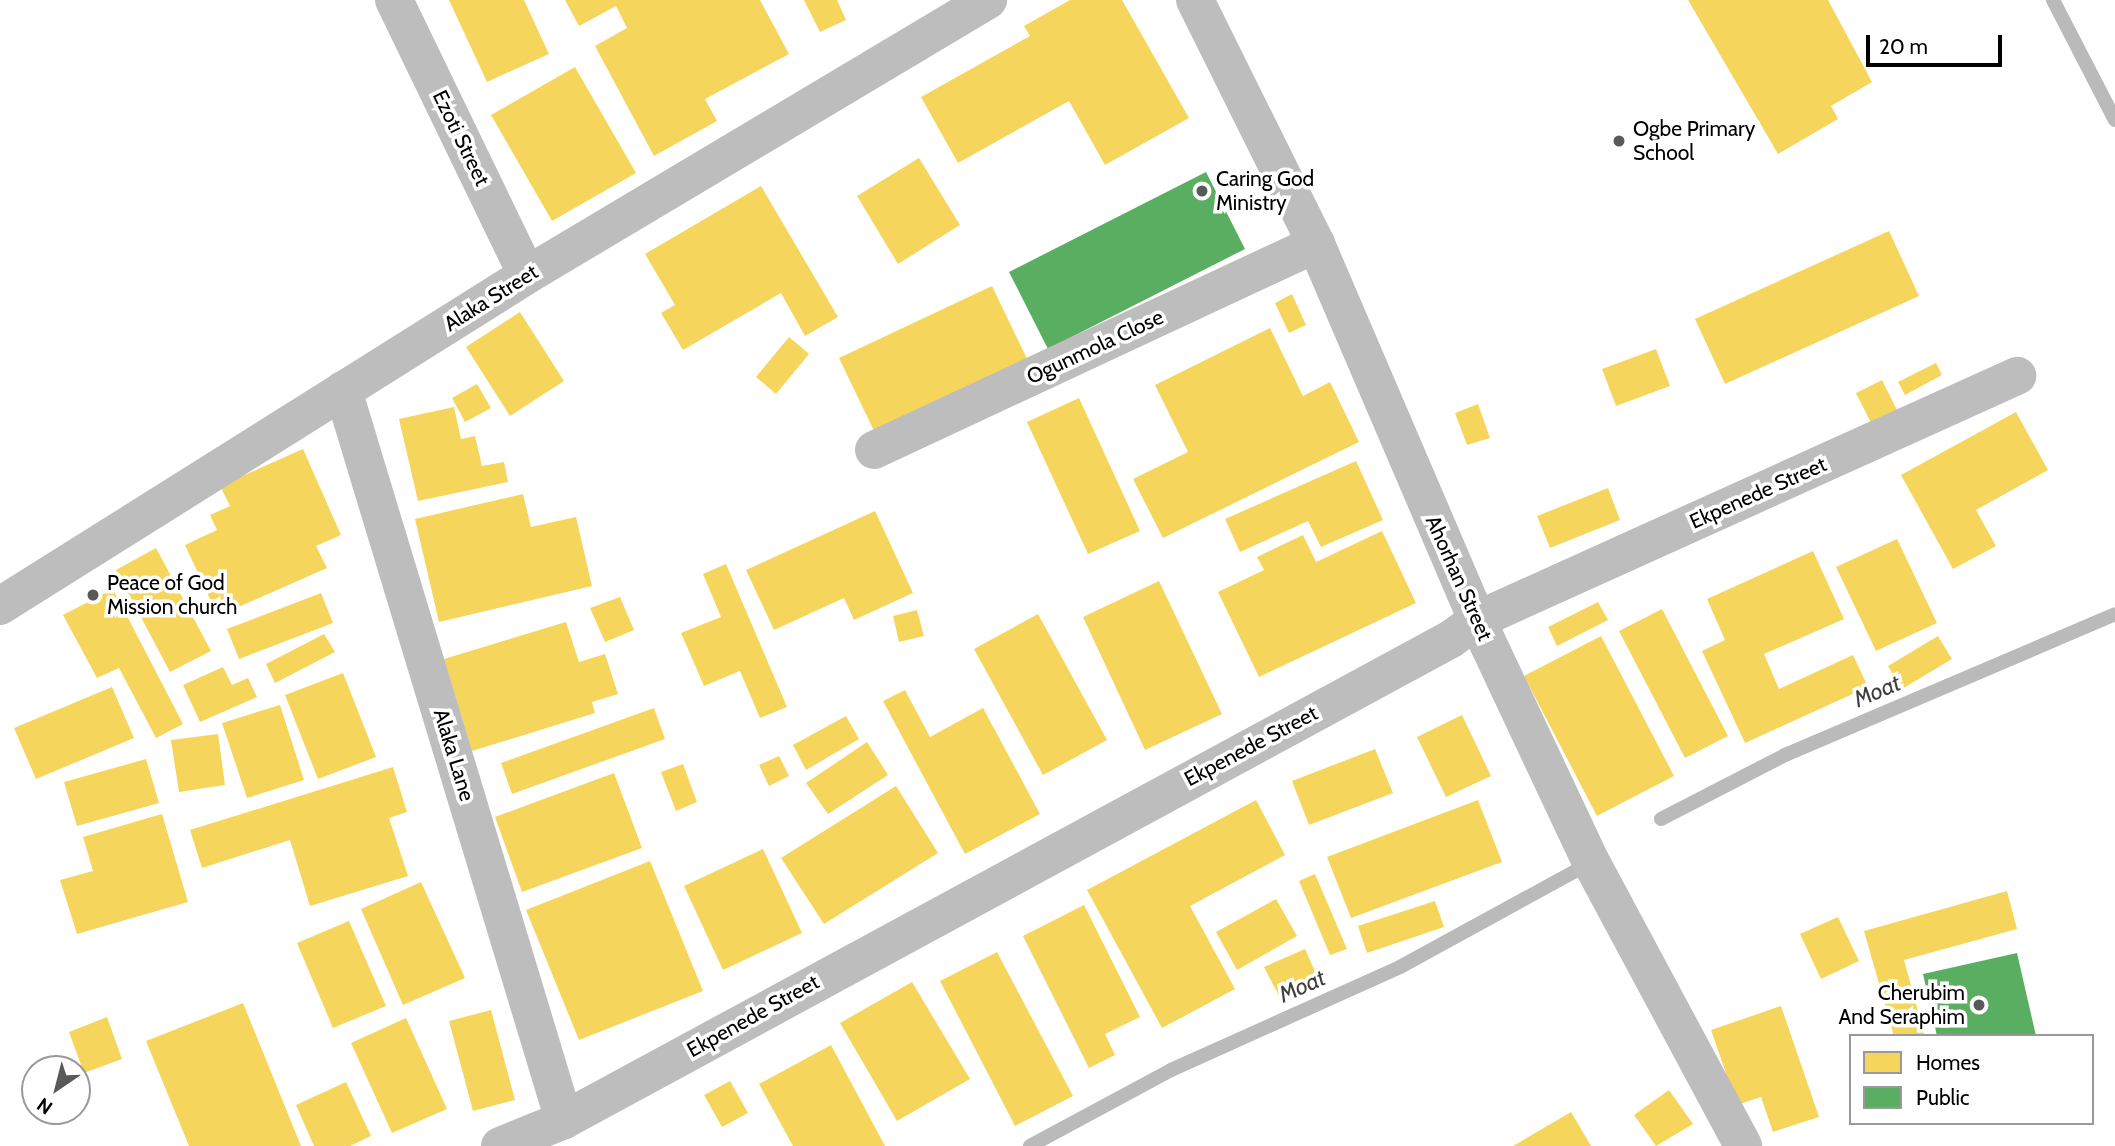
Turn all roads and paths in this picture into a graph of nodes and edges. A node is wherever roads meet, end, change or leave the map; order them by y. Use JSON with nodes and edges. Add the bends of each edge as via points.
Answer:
{"nodes":[{"id":1,"x":394,"y":0,"type":"edge"},
{"id":2,"x":988,"y":0,"type":"edge"},
{"id":3,"x":1195,"y":0,"type":"edge"},
{"id":4,"x":1316,"y":244,"type":"junction"},
{"id":5,"x":527,"y":275,"type":"junction"},
{"id":6,"x":2017,"y":376,"type":"dead end"},
{"id":7,"x":344,"y":390,"type":"junction"},
{"id":8,"x":874,"y":450,"type":"dead end"},
{"id":9,"x":0,"y":606,"type":"edge"},
{"id":10,"x":1477,"y":620,"type":"junction"},
{"id":11,"x":564,"y":1120,"type":"junction"},
{"id":12,"x":500,"y":1146,"type":"edge"},
{"id":13,"x":1743,"y":1146,"type":"edge"}],
"edges":[{"from":1,"to":5,"type":"street","name":"Ezoti Street"},
{"from":2,"to":5,"type":"street","name":"Alaka Street"},
{"from":3,"to":4,"type":"street","name":"Ahorhan Street"},
{"from":4,"to":8,"type":"street","name":"Ogunmola Close"},
{"from":4,"to":10,"type":"street","name":"Ahorhan Street"},
{"from":5,"to":7,"type":"street","name":"Alaka Street"},
{"from":6,"to":10,"type":"street","name":"Ekpenede Street"},
{"from":7,"to":9,"type":"street","name":"Alaka Street"},
{"from":7,"to":11,"type":"street","name":"Alaka Lane"},
{"from":10,"to":11,"type":"street","name":"Ekpenede Street","via":[[1451,639]]},
{"from":10,"to":13,"type":"street","name":"Ahorhan Street","via":[[1591,862]]},
{"from":11,"to":12,"type":"street","name":"Ekpenede Street"}]}
